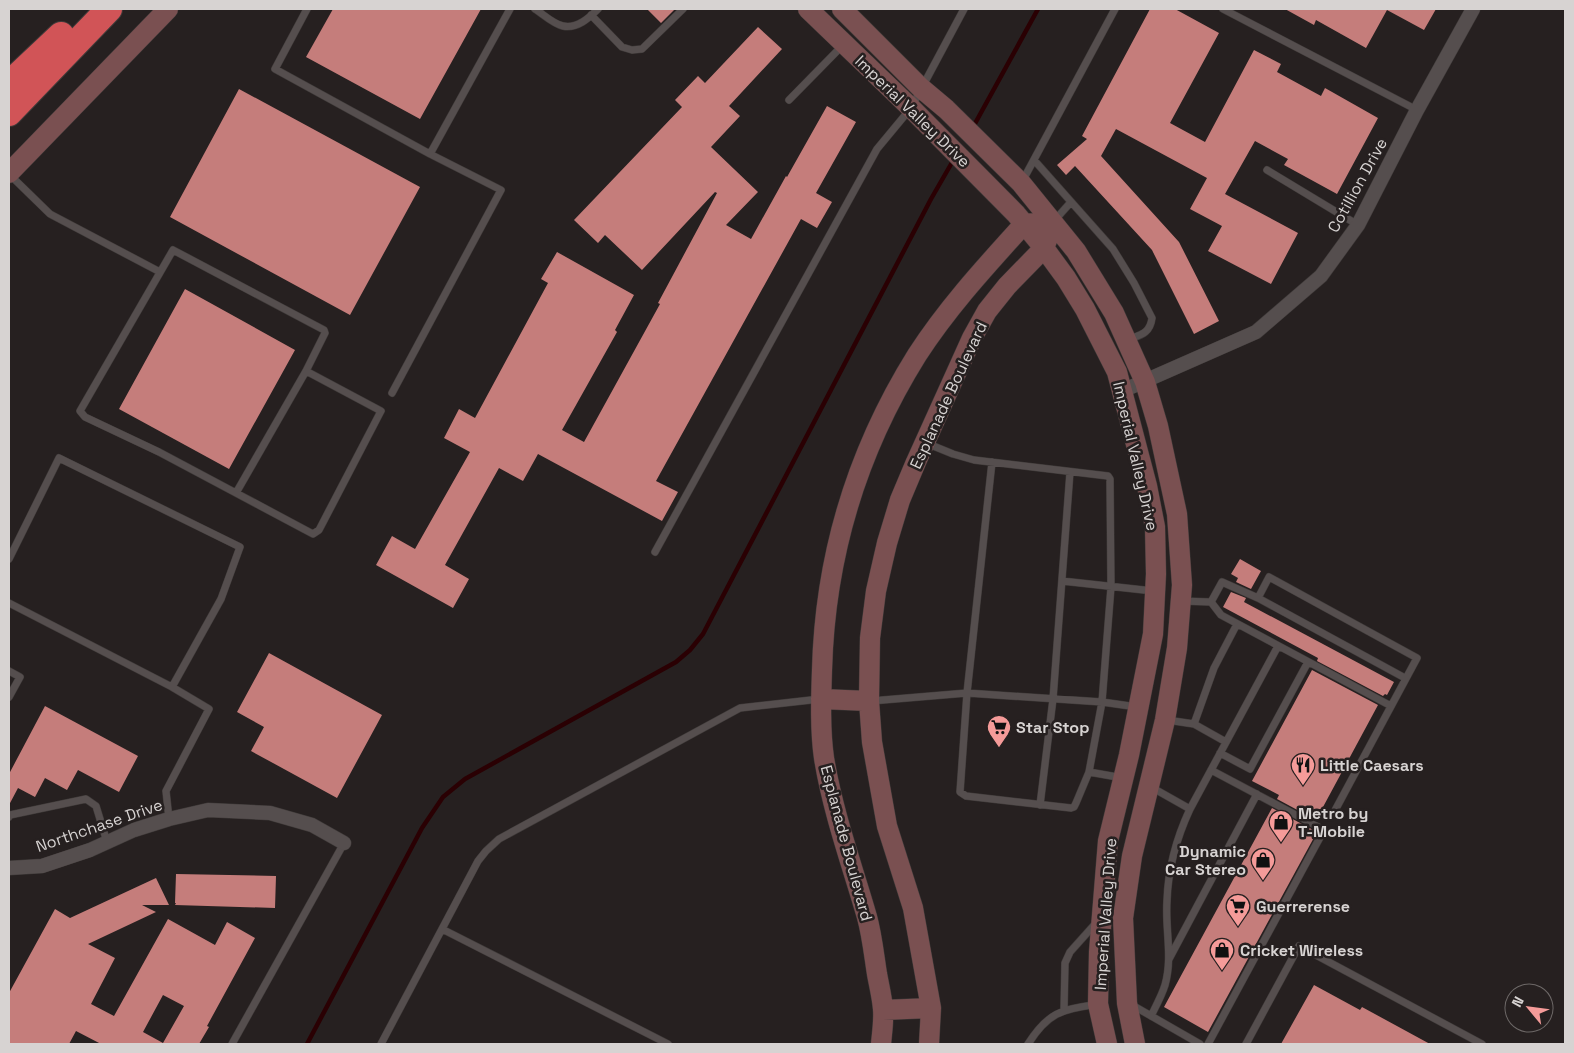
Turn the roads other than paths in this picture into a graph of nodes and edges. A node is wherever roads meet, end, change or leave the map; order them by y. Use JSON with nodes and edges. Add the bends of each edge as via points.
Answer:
{"nodes":[{"id":1,"x":88,"y":9,"type":"edge"},
{"id":2,"x":109,"y":9,"type":"edge"},
{"id":3,"x":168,"y":9,"type":"edge"},
{"id":4,"x":306,"y":9,"type":"edge"},
{"id":5,"x":510,"y":9,"type":"edge"},
{"id":6,"x":535,"y":9,"type":"edge"},
{"id":7,"x":598,"y":9,"type":"edge"},
{"id":8,"x":683,"y":9,"type":"edge"},
{"id":9,"x":808,"y":9,"type":"edge"},
{"id":10,"x":842,"y":9,"type":"edge"},
{"id":11,"x":964,"y":9,"type":"edge"},
{"id":12,"x":1115,"y":9,"type":"edge"},
{"id":13,"x":1223,"y":9,"type":"edge"},
{"id":14,"x":1473,"y":9,"type":"edge"},
{"id":15,"x":592,"y":15,"type":"junction"},
{"id":16,"x":843,"y":44,"type":"junction"},
{"id":17,"x":9,"y":84,"type":"edge"},
{"id":18,"x":922,"y":88,"type":"junction"},
{"id":19,"x":789,"y":100,"type":"dead end"},
{"id":20,"x":911,"y":108,"type":"junction"},
{"id":21,"x":1418,"y":110,"type":"junction"},
{"id":22,"x":9,"y":113,"type":"edge"},
{"id":23,"x":430,"y":154,"type":"junction"},
{"id":24,"x":1034,"y":160,"type":"junction"},
{"id":25,"x":1267,"y":170,"type":"dead end"},
{"id":26,"x":9,"y":173,"type":"edge"},
{"id":27,"x":1021,"y":183,"type":"junction"},
{"id":28,"x":1071,"y":202,"type":"junction"},
{"id":29,"x":1054,"y":221,"type":"junction"},
{"id":30,"x":1024,"y":224,"type":"junction"},
{"id":31,"x":1358,"y":225,"type":"junction"},
{"id":32,"x":1044,"y":248,"type":"junction"},
{"id":33,"x":160,"y":272,"type":"junction"},
{"id":34,"x":1126,"y":340,"type":"junction"},
{"id":35,"x":306,"y":371,"type":"junction"},
{"id":36,"x":1145,"y":382,"type":"junction"},
{"id":37,"x":1122,"y":391,"type":"junction"},
{"id":38,"x":392,"y":393,"type":"dead end"},
{"id":39,"x":925,"y":442,"type":"junction"},
{"id":40,"x":992,"y":462,"type":"junction"},
{"id":41,"x":1070,"y":472,"type":"junction"},
{"id":42,"x":236,"y":493,"type":"junction"},
{"id":43,"x":1178,"y":514,"type":"junction"},
{"id":44,"x":1153,"y":518,"type":"junction"},
{"id":45,"x":655,"y":552,"type":"dead end"},
{"id":46,"x":9,"y":559,"type":"edge"},
{"id":47,"x":1062,"y":581,"type":"junction"},
{"id":48,"x":1111,"y":587,"type":"junction"},
{"id":49,"x":1155,"y":592,"type":"junction"},
{"id":50,"x":1258,"y":598,"type":"junction"},
{"id":51,"x":1180,"y":601,"type":"junction"},
{"id":52,"x":1211,"y":602,"type":"junction"},
{"id":53,"x":9,"y":603,"type":"edge"},
{"id":54,"x":1237,"y":624,"type":"junction"},
{"id":55,"x":1278,"y":646,"type":"junction"},
{"id":56,"x":1308,"y":662,"type":"junction"},
{"id":57,"x":9,"y":671,"type":"edge"},
{"id":58,"x":1405,"y":678,"type":"junction"},
{"id":59,"x":172,"y":686,"type":"junction"},
{"id":60,"x":967,"y":693,"type":"junction"},
{"id":61,"x":9,"y":697,"type":"edge"},
{"id":62,"x":821,"y":699,"type":"junction"},
{"id":63,"x":1052,"y":699,"type":"junction"},
{"id":64,"x":869,"y":701,"type":"junction"},
{"id":65,"x":1102,"y":702,"type":"junction"},
{"id":66,"x":1391,"y":706,"type":"junction"},
{"id":67,"x":1139,"y":707,"type":"junction"},
{"id":68,"x":1166,"y":720,"type":"junction"},
{"id":69,"x":1194,"y":724,"type":"junction"},
{"id":70,"x":1226,"y":742,"type":"junction"},
{"id":71,"x":1220,"y":753,"type":"junction"},
{"id":72,"x":1211,"y":770,"type":"junction"},
{"id":73,"x":1089,"y":772,"type":"junction"},
{"id":74,"x":1123,"y":778,"type":"junction"},
{"id":75,"x":1149,"y":786,"type":"junction"},
{"id":76,"x":1256,"y":794,"type":"junction"},
{"id":77,"x":1040,"y":805,"type":"junction"},
{"id":78,"x":1190,"y":809,"type":"junction"},
{"id":79,"x":1332,"y":816,"type":"dead end"},
{"id":80,"x":9,"y":817,"type":"edge"},
{"id":81,"x":169,"y":819,"type":"junction"},
{"id":82,"x":107,"y":842,"type":"junction"},
{"id":83,"x":344,"y":843,"type":"joint"},
{"id":84,"x":9,"y":868,"type":"edge"},
{"id":85,"x":1101,"y":917,"type":"junction"},
{"id":86,"x":442,"y":929,"type":"junction"},
{"id":87,"x":1169,"y":960,"type":"junction"},
{"id":88,"x":1127,"y":1003,"type":"junction"},
{"id":89,"x":1098,"y":1004,"type":"junction"},
{"id":90,"x":931,"y":1008,"type":"junction"},
{"id":91,"x":884,"y":1010,"type":"junction"},
{"id":92,"x":1064,"y":1010,"type":"junction"},
{"id":93,"x":1151,"y":1016,"type":"junction"},
{"id":94,"x":232,"y":1044,"type":"edge"},
{"id":95,"x":381,"y":1044,"type":"edge"},
{"id":96,"x":668,"y":1044,"type":"edge"},
{"id":97,"x":881,"y":1044,"type":"edge"},
{"id":98,"x":929,"y":1044,"type":"edge"},
{"id":99,"x":1028,"y":1044,"type":"edge"},
{"id":100,"x":1107,"y":1044,"type":"edge"},
{"id":101,"x":1135,"y":1044,"type":"edge"},
{"id":102,"x":1200,"y":1044,"type":"edge"},
{"id":103,"x":1208,"y":1044,"type":"edge"},
{"id":104,"x":1246,"y":1044,"type":"edge"},
{"id":105,"x":1482,"y":1044,"type":"edge"}],
"edges":[{"from":1,"to":17,"type":"highway"},
{"from":2,"to":22,"type":"highway"},
{"from":3,"to":26,"type":"main road"},
{"from":4,"to":23,"type":"lane","via":[[275,69]]},
{"from":5,"to":23,"type":"lane"},
{"from":6,"to":15,"type":"lane","via":[[562,26],[585,21]]},
{"from":7,"to":15,"type":"lane"},
{"from":8,"to":15,"type":"lane","via":[[642,49],[632,50],[622,47]]},
{"from":9,"to":16,"type":"main road","name":"Imperial Valley Drive"},
{"from":10,"to":18,"type":"main road","name":"Imperial Valley Drive"},
{"from":11,"to":18,"type":"lane"},
{"from":12,"to":24,"type":"lane"},
{"from":13,"to":21,"type":"lane"},
{"from":14,"to":21,"type":"street","name":"Cotillion Drive"},
{"from":16,"to":19,"type":"lane"},
{"from":16,"to":20,"type":"main road","name":"Imperial Valley Drive"},
{"from":18,"to":20,"type":"lane"},
{"from":18,"to":27,"type":"main road","name":"Imperial Valley Drive"},
{"from":20,"to":30,"type":"main road","name":"Imperial Valley Drive"},
{"from":20,"to":45,"type":"lane","via":[[877,149]]},
{"from":21,"to":31,"type":"street","name":"Cotillion Drive"},
{"from":23,"to":38,"type":"lane","via":[[501,190]]},
{"from":24,"to":27,"type":"lane"},
{"from":24,"to":28,"type":"lane"},
{"from":25,"to":31,"type":"lane"},
{"from":26,"to":33,"type":"lane","via":[[50,214]]},
{"from":27,"to":29,"type":"main road","name":"Imperial Valley Drive"},
{"from":28,"to":29,"type":"lane"},
{"from":28,"to":34,"type":"lane","via":[[1113,249],[1152,318],[1148,331]]},
{"from":29,"to":30,"type":"main road"},
{"from":29,"to":32,"type":"main road","name":"Esplanade Boulevard"},
{"from":29,"to":34,"type":"main road","name":"Imperial Valley Drive","via":[[1094,278]]},
{"from":30,"to":32,"type":"main road","name":"Imperial Valley Drive"},
{"from":30,"to":62,"type":"main road","name":"Esplanade Boulevard","via":[[969,285],[918,355],[892,399],[868,450],[839,535],[828,591]]},
{"from":31,"to":36,"type":"street","name":"Cotillion Drive","via":[[1321,276],[1256,332]]},
{"from":32,"to":37,"type":"main road","name":"Imperial Valley Drive","via":[[1085,309],[1117,372]]},
{"from":32,"to":39,"type":"main road","name":"Esplanade Boulevard","via":[[987,311]]},
{"from":33,"to":35,"type":"lane","via":[[174,250],[324,330]]},
{"from":33,"to":42,"type":"lane","via":[[80,411],[85,417]]},
{"from":34,"to":36,"type":"main road","name":"Imperial Valley Drive"},
{"from":35,"to":42,"type":"lane"},
{"from":35,"to":42,"type":"lane","via":[[381,411],[319,530],[313,534]]},
{"from":36,"to":37,"type":"street","name":"Cotillion Drive"},
{"from":36,"to":43,"type":"main road","name":"Imperial Valley Drive"},
{"from":37,"to":44,"type":"main road","name":"Imperial Valley Drive"},
{"from":39,"to":40,"type":"lane","via":[[967,458]]},
{"from":39,"to":64,"type":"main road","name":"Esplanade Boulevard","via":[[900,500],[876,591],[870,638]]},
{"from":40,"to":41,"type":"lane"},
{"from":40,"to":60,"type":"lane"},
{"from":41,"to":47,"type":"lane"},
{"from":41,"to":48,"type":"lane","via":[[1108,476],[1110,479]]},
{"from":43,"to":44,"type":"main road"},
{"from":43,"to":51,"type":"main road","name":"Imperial Valley Drive"},
{"from":44,"to":49,"type":"main road","name":"Imperial Valley Drive"},
{"from":46,"to":59,"type":"lane","via":[[60,458],[240,547],[222,599]]},
{"from":47,"to":48,"type":"lane"},
{"from":47,"to":63,"type":"lane"},
{"from":48,"to":49,"type":"lane"},
{"from":48,"to":65,"type":"lane"},
{"from":49,"to":67,"type":"main road","name":"Imperial Valley Drive","via":[[1153,634]]},
{"from":50,"to":52,"type":"lane","via":[[1222,582]]},
{"from":50,"to":58,"type":"lane"},
{"from":50,"to":58,"type":"lane","via":[[1269,577],[1416,658]]},
{"from":51,"to":52,"type":"lane"},
{"from":51,"to":68,"type":"main road","name":"Imperial Valley Drive","via":[[1177,648]]},
{"from":52,"to":54,"type":"lane","via":[[1221,615]]},
{"from":53,"to":59,"type":"lane"},
{"from":54,"to":55,"type":"lane"},
{"from":54,"to":69,"type":"lane","via":[[1214,668]]},
{"from":55,"to":56,"type":"lane"},
{"from":55,"to":70,"type":"lane"},
{"from":56,"to":66,"type":"lane"},
{"from":56,"to":71,"type":"lane","via":[[1250,769]]},
{"from":57,"to":61,"type":"lane","via":[[20,676]]},
{"from":58,"to":66,"type":"lane"},
{"from":59,"to":81,"type":"lane","via":[[209,709],[166,791]]},
{"from":60,"to":63,"type":"lane"},
{"from":60,"to":64,"type":"lane"},
{"from":60,"to":77,"type":"lane","via":[[960,792],[966,796]]},
{"from":62,"to":64,"type":"main road"},
{"from":62,"to":86,"type":"lane","via":[[740,708],[499,839],[478,861]]},
{"from":62,"to":91,"type":"main road","name":"Esplanade Boulevard","via":[[824,757],[867,920]]},
{"from":63,"to":65,"type":"lane"},
{"from":63,"to":77,"type":"lane"},
{"from":64,"to":90,"type":"main road","name":"Esplanade Boulevard","via":[[873,749],[886,826],[914,908]]},
{"from":65,"to":67,"type":"lane"},
{"from":65,"to":73,"type":"lane"},
{"from":66,"to":79,"type":"lane"},
{"from":67,"to":74,"type":"main road","name":"Imperial Valley Drive"},
{"from":68,"to":69,"type":"lane"},
{"from":68,"to":75,"type":"main road","name":"Imperial Valley Drive"},
{"from":69,"to":70,"type":"lane"},
{"from":70,"to":71,"type":"lane"},
{"from":71,"to":72,"type":"lane"},
{"from":72,"to":76,"type":"lane"},
{"from":72,"to":78,"type":"lane"},
{"from":73,"to":74,"type":"lane"},
{"from":73,"to":77,"type":"lane","via":[[1074,807]]},
{"from":74,"to":75,"type":"main road"},
{"from":74,"to":85,"type":"main road","name":"Imperial Valley Drive","via":[[1108,841]]},
{"from":75,"to":78,"type":"lane"},
{"from":75,"to":88,"type":"main road","name":"Imperial Valley Drive","via":[[1132,856],[1123,918]]},
{"from":76,"to":87,"type":"lane"},
{"from":76,"to":103,"type":"lane","via":[[1324,830]]},
{"from":78,"to":87,"type":"lane","via":[[1178,835],[1172,860],[1167,901]]},
{"from":80,"to":82,"type":"lane","via":[[86,799],[96,806]]},
{"from":81,"to":82,"type":"street","name":"Northchase Drive"},
{"from":81,"to":83,"type":"street","name":"Northchase Drive","via":[[208,810],[270,813],[312,825]]},
{"from":82,"to":84,"type":"street","name":"Northchase Drive","via":[[42,866]]},
{"from":83,"to":94,"type":"lane"},
{"from":85,"to":89,"type":"main road","name":"Imperial Valley Drive"},
{"from":85,"to":92,"type":"lane","via":[[1070,952],[1065,963]]},
{"from":86,"to":95,"type":"lane"},
{"from":86,"to":96,"type":"lane"},
{"from":87,"to":93,"type":"lane","via":[[1165,985]]},
{"from":88,"to":89,"type":"main road"},
{"from":88,"to":93,"type":"lane"},
{"from":88,"to":101,"type":"main road","name":"Imperial Valley Drive"},
{"from":89,"to":92,"type":"lane"},
{"from":89,"to":100,"type":"main road","name":"Imperial Valley Drive"},
{"from":90,"to":91,"type":"main road"},
{"from":90,"to":98,"type":"main road","name":"Esplanade Boulevard"},
{"from":91,"to":97,"type":"main road","name":"Esplanade Boulevard"},
{"from":92,"to":99,"type":"lane","via":[[1050,1018]]},
{"from":93,"to":102,"type":"lane"},
{"from":104,"to":105,"type":"lane","via":[[1299,946]]}]}
